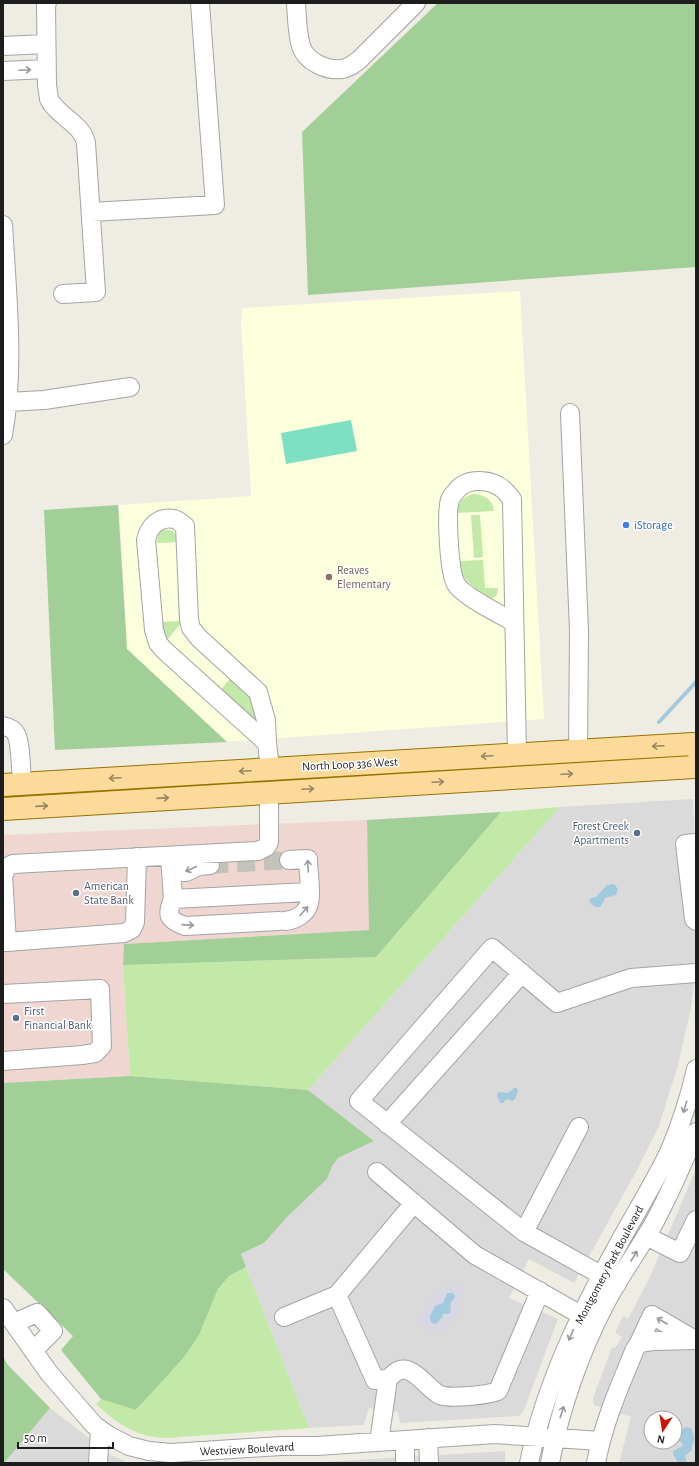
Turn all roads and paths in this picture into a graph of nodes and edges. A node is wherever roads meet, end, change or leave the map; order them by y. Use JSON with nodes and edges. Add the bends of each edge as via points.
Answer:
{"nodes":[{"id":1,"x":47,"y":3,"type":"edge"},
{"id":2,"x":200,"y":3,"type":"edge"},
{"id":3,"x":296,"y":3,"type":"edge"},
{"id":4,"x":416,"y":3,"type":"edge"},
{"id":5,"x":46,"y":44,"type":"junction"},
{"id":6,"x":3,"y":46,"type":"edge"},
{"id":7,"x":47,"y":69,"type":"junction"},
{"id":8,"x":3,"y":71,"type":"edge"},
{"id":9,"x":91,"y":212,"type":"junction"},
{"id":10,"x":3,"y":225,"type":"edge"},
{"id":11,"x":63,"y":294,"type":"dead end"},
{"id":12,"x":130,"y":387,"type":"dead end"},
{"id":13,"x":7,"y":402,"type":"junction"},
{"id":14,"x":570,"y":413,"type":"dead end"},
{"id":15,"x":3,"y":435,"type":"edge"},
{"id":16,"x":514,"y":622,"type":"junction"},
{"id":17,"x":3,"y":726,"type":"edge"},
{"id":18,"x":267,"y":743,"type":"junction"},
{"id":19,"x":696,"y":747,"type":"edge"},
{"id":20,"x":578,"y":751,"type":"junction"},
{"id":21,"x":517,"y":754,"type":"junction"},
{"id":22,"x":696,"y":764,"type":"edge"},
{"id":23,"x":270,"y":769,"type":"junction"},
{"id":24,"x":12,"y":784,"type":"edge"},
{"id":25,"x":269,"y":792,"type":"junction"},
{"id":26,"x":3,"y":809,"type":"edge"},
{"id":27,"x":696,"y":843,"type":"edge"},
{"id":28,"x":137,"y":857,"type":"junction"},
{"id":29,"x":289,"y":860,"type":"tunnel mouth"},
{"id":30,"x":171,"y":864,"type":"junction"},
{"id":31,"x":210,"y":865,"type":"tunnel mouth"},
{"id":32,"x":309,"y":892,"type":"junction"},
{"id":33,"x":173,"y":899,"type":"junction"},
{"id":34,"x":696,"y":921,"type":"edge"},
{"id":35,"x":5,"y":942,"type":"edge"},
{"id":36,"x":522,"y":973,"type":"junction"},
{"id":37,"x":696,"y":973,"type":"edge"},
{"id":38,"x":3,"y":994,"type":"edge"},
{"id":39,"x":3,"y":1061,"type":"edge"},
{"id":40,"x":696,"y":1069,"type":"edge"},
{"id":41,"x":387,"y":1124,"type":"junction"},
{"id":42,"x":579,"y":1127,"type":"dead end"},
{"id":43,"x":696,"y":1132,"type":"edge"},
{"id":44,"x":377,"y":1172,"type":"dead end"},
{"id":45,"x":414,"y":1203,"type":"junction"},
{"id":46,"x":696,"y":1220,"type":"edge"},
{"id":47,"x":524,"y":1232,"type":"junction"},
{"id":48,"x":646,"y":1236,"type":"junction"},
{"id":49,"x":610,"y":1280,"type":"junction"},
{"id":50,"x":540,"y":1291,"type":"junction"},
{"id":51,"x":337,"y":1295,"type":"junction"},
{"id":52,"x":3,"y":1308,"type":"edge"},
{"id":53,"x":582,"y":1315,"type":"junction"},
{"id":54,"x":284,"y":1317,"type":"dead end"},
{"id":55,"x":14,"y":1323,"type":"junction"},
{"id":56,"x":696,"y":1340,"type":"edge"},
{"id":57,"x":639,"y":1343,"type":"junction"},
{"id":58,"x":33,"y":1351,"type":"junction"},
{"id":59,"x":388,"y":1379,"type":"junction"},
{"id":60,"x":100,"y":1429,"type":"junction"},
{"id":61,"x":535,"y":1436,"type":"junction"},
{"id":62,"x":554,"y":1437,"type":"junction"},
{"id":63,"x":428,"y":1438,"type":"junction"},
{"id":64,"x":405,"y":1440,"type":"junction"},
{"id":65,"x":601,"y":1440,"type":"junction"},
{"id":66,"x":378,"y":1442,"type":"junction"},
{"id":67,"x":227,"y":1456,"type":"edge"},
{"id":68,"x":98,"y":1463,"type":"edge"},
{"id":69,"x":405,"y":1463,"type":"edge"},
{"id":70,"x":429,"y":1463,"type":"edge"},
{"id":71,"x":529,"y":1463,"type":"edge"},
{"id":72,"x":550,"y":1463,"type":"edge"},
{"id":73,"x":596,"y":1463,"type":"edge"}],
"edges":[{"from":1,"to":5,"type":"street"},
{"from":2,"to":9,"type":"street","via":[[215,205]]},
{"from":3,"to":4,"type":"street","via":[[301,48],[316,63],[336,69],[349,67],[359,60]]},
{"from":5,"to":6,"type":"street"},
{"from":5,"to":7,"type":"street"},
{"from":8,"to":7,"type":"street","one_way":true},
{"from":7,"to":9,"type":"street","via":[[48,93],[52,105],[80,129],[85,138]]},
{"from":9,"to":11,"type":"street","via":[[96,292]]},
{"from":10,"to":13,"type":"street","via":[[9,379]]},
{"from":12,"to":13,"type":"street","via":[[44,400]]},
{"from":13,"to":15,"type":"street"},
{"from":14,"to":20,"type":"street","via":[[579,631]]},
{"from":16,"to":16,"type":"street","via":[[512,499],[503,489],[489,482],[474,481],[461,485],[450,498],[448,511],[452,573],[456,585]]},
{"from":16,"to":21,"type":"street"},
{"from":17,"to":24,"type":"street","via":[[11,728],[16,733],[19,742]]},
{"from":18,"to":18,"type":"street","via":[[266,720],[258,692],[198,638],[191,628],[185,526],[175,519],[156,522],[148,531],[146,540],[154,630],[158,643]]},
{"from":18,"to":23,"type":"street"},
{"from":19,"to":20,"type":"main road","name":"North Loop 336 West","one_way":true,"via":[[693,744]]},
{"from":20,"to":21,"type":"main road","name":"North Loop 336 West"},
{"from":21,"to":23,"type":"main road","name":"North Loop 336 West","one_way":true},
{"from":25,"to":22,"type":"main road","name":"North Loop 336 West","one_way":true,"via":[[694,767]]},
{"from":23,"to":24,"type":"main road","name":"North Loop 336 West","one_way":true},
{"from":23,"to":25,"type":"main road"},
{"from":26,"to":25,"type":"main road","name":"North Loop 336 West","one_way":true},
{"from":25,"to":30,"type":"street","via":[[269,838],[266,847],[258,851]]},
{"from":27,"to":34,"type":"street","via":[[685,844]]},
{"from":28,"to":30,"type":"street"},
{"from":28,"to":35,"type":"street","via":[[135,922],[132,929],[124,933]]},
{"from":28,"to":35,"type":"street","via":[[14,864],[7,867],[3,876]]},
{"from":32,"to":29,"type":"street","one_way":true,"via":[[308,859]]},
{"from":31,"to":30,"type":"street","one_way":true,"via":[[199,866],[186,872]]},
{"from":30,"to":33,"type":"street"},
{"from":32,"to":33,"type":"street"},
{"from":33,"to":32,"type":"street","one_way":true,"via":[[169,910],[170,917],[176,923],[185,926],[292,921],[303,914],[309,905]]},
{"from":36,"to":37,"type":"street","via":[[557,1003],[631,978]]},
{"from":36,"to":41,"type":"street"},
{"from":36,"to":41,"type":"street","via":[[492,948],[359,1101]]},
{"from":38,"to":39,"type":"street","via":[[100,988],[102,1046],[95,1053],[82,1055]]},
{"from":40,"to":49,"type":"street","name":"Montgomery Park Boulevard","one_way":true,"via":[[670,1149]]},
{"from":41,"to":47,"type":"street"},
{"from":42,"to":47,"type":"street"},
{"from":43,"to":48,"type":"street","name":"Montgomery Park Boulevard","via":[[682,1166]]},
{"from":44,"to":45,"type":"street"},
{"from":45,"to":50,"type":"street","via":[[475,1255]]},
{"from":45,"to":51,"type":"street"},
{"from":46,"to":48,"type":"street","via":[[680,1253]]},
{"from":47,"to":49,"type":"street"},
{"from":49,"to":48,"type":"street","name":"Montgomery Park Boulevard","one_way":true},
{"from":49,"to":53,"type":"street","name":"Montgomery Park Boulevard"},
{"from":62,"to":49,"type":"street","name":"Montgomery Park Boulevard","one_way":true,"via":[[588,1340],[604,1305]]},
{"from":50,"to":53,"type":"street"},
{"from":50,"to":59,"type":"street","via":[[498,1390],[485,1395],[447,1397],[435,1392],[414,1373],[405,1370],[399,1370]]},
{"from":51,"to":54,"type":"street"},
{"from":51,"to":59,"type":"street","via":[[375,1380]]},
{"from":52,"to":55,"type":"street","name":"Westview Boulevard"},
{"from":53,"to":61,"type":"street","name":"Montgomery Park Boulevard","one_way":true,"via":[[554,1378]]},
{"from":55,"to":58,"type":"street","name":"Westview Boulevard"},
{"from":55,"to":58,"type":"street","via":[[37,1313],[53,1331]]},
{"from":56,"to":57,"type":"street"},
{"from":56,"to":57,"type":"street","one_way":true,"via":[[652,1315]]},
{"from":57,"to":65,"type":"street","via":[[611,1407]]},
{"from":58,"to":60,"type":"street","name":"Westview Boulevard","via":[[49,1373]]},
{"from":59,"to":66,"type":"street"},
{"from":60,"to":67,"type":"street","name":"Westview Boulevard","via":[[129,1446],[149,1451]]},
{"from":60,"to":68,"type":"street"},
{"from":61,"to":62,"type":"street","name":"Westview Boulevard"},
{"from":61,"to":63,"type":"street","name":"Westview Boulevard","via":[[495,1434]]},
{"from":61,"to":71,"type":"street","name":"Montgomery Park Boulevard"},
{"from":62,"to":65,"type":"street","name":"Westview Boulevard"},
{"from":62,"to":72,"type":"street","name":"Montgomery Park Boulevard"},
{"from":63,"to":64,"type":"street","name":"Westview Boulevard"},
{"from":63,"to":70,"type":"street"},
{"from":64,"to":66,"type":"street","name":"Westview Boulevard"},
{"from":64,"to":69,"type":"street"},
{"from":65,"to":73,"type":"street"},
{"from":66,"to":67,"type":"street","name":"Westview Boulevard"}]}
